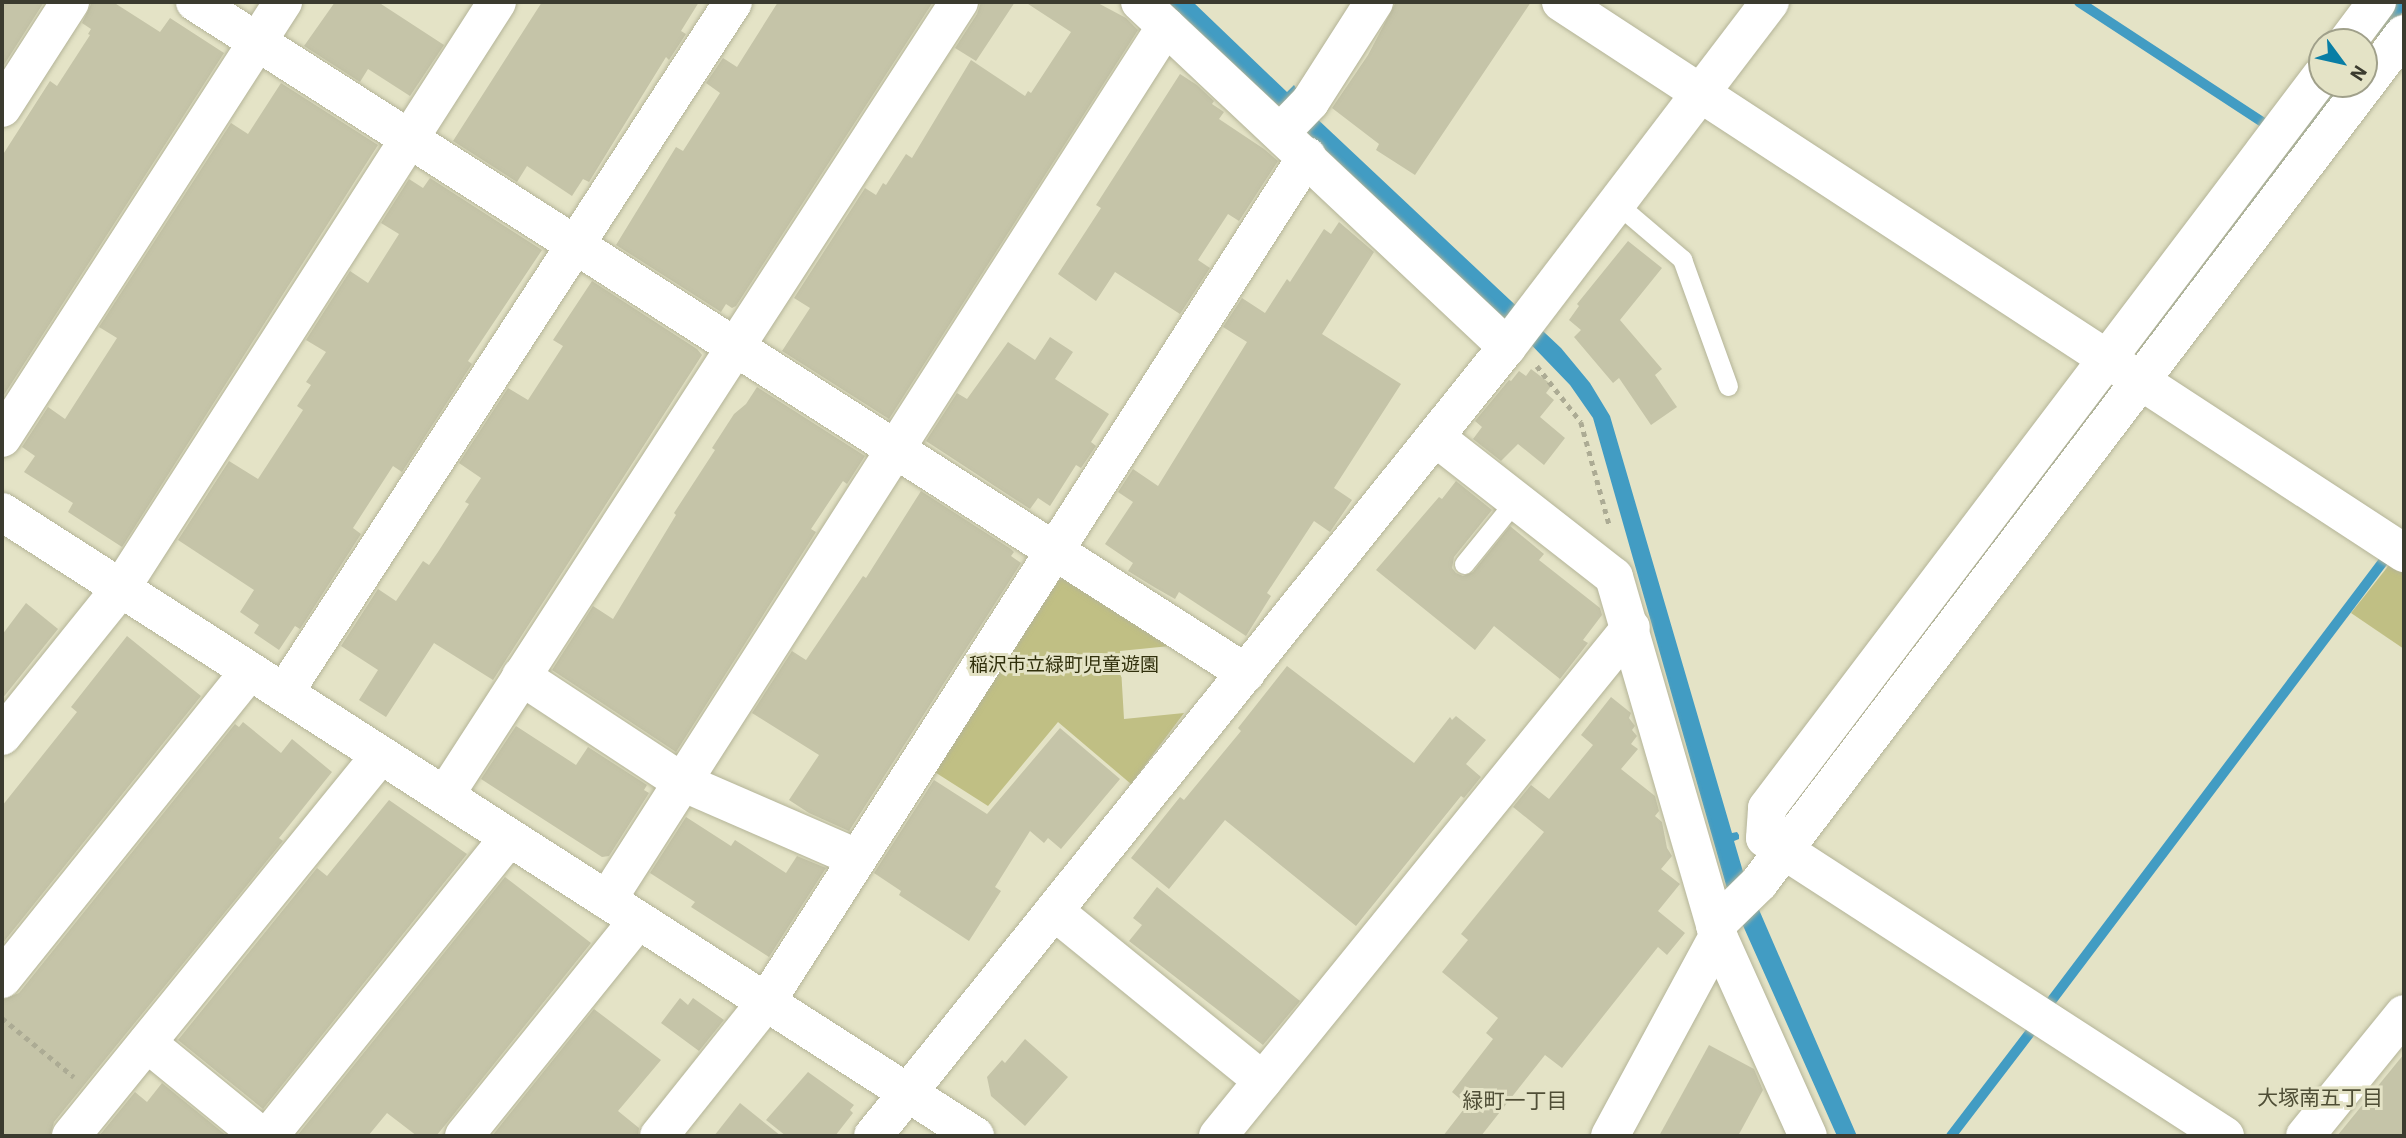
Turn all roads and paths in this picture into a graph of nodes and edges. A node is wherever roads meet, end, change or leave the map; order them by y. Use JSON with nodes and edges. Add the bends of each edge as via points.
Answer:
{"nodes":[{"id":1,"x":70,"y":2,"type":"edge"},
{"id":2,"x":195,"y":2,"type":"edge"},
{"id":3,"x":283,"y":2,"type":"edge"},
{"id":4,"x":497,"y":2,"type":"edge"},
{"id":5,"x":733,"y":2,"type":"edge"},
{"id":6,"x":959,"y":2,"type":"edge"},
{"id":7,"x":1374,"y":2,"type":"edge"},
{"id":8,"x":1561,"y":2,"type":"edge"},
{"id":9,"x":1770,"y":2,"type":"edge"},
{"id":10,"x":2377,"y":2,"type":"edge"},
{"id":11,"x":1153,"y":14,"type":"edge"},
{"id":12,"x":2358,"y":28,"type":"edge"},
{"id":13,"x":2404,"y":34,"type":"edge"},
{"id":14,"x":258,"y":41,"type":"junction"},
{"id":15,"x":1699,"y":93,"type":"junction"},
{"id":16,"x":2308,"y":93,"type":"edge"},
{"id":17,"x":2,"y":108,"type":"edge"},
{"id":18,"x":1296,"y":129,"type":"junction"},
{"id":19,"x":409,"y":138,"type":"junction"},
{"id":20,"x":1616,"y":202,"type":"junction"},
{"id":21,"x":575,"y":244,"type":"junction"},
{"id":22,"x":1510,"y":342,"type":"junction"},
{"id":23,"x":735,"y":346,"type":"junction"},
{"id":24,"x":2106,"y":359,"type":"junction"},
{"id":25,"x":2142,"y":382,"type":"junction"},
{"id":26,"x":1728,"y":386,"type":"dead end"},
{"id":27,"x":1435,"y":437,"type":"junction"},
{"id":28,"x":2,"y":438,"type":"edge"},
{"id":29,"x":896,"y":449,"type":"junction"},
{"id":30,"x":1516,"y":500,"type":"junction"},
{"id":31,"x":2,"y":512,"type":"edge"},
{"id":32,"x":1055,"y":550,"type":"junction"},
{"id":33,"x":2404,"y":553,"type":"edge"},
{"id":34,"x":1464,"y":564,"type":"dead end"},
{"id":35,"x":1614,"y":577,"type":"junction"},
{"id":36,"x":121,"y":588,"type":"junction"},
{"id":37,"x":1631,"y":628,"type":"junction"},
{"id":38,"x":250,"y":671,"type":"junction"},
{"id":39,"x":1246,"y":673,"type":"junction"},
{"id":40,"x":522,"y":676,"type":"junction"},
{"id":41,"x":284,"y":693,"type":"junction"},
{"id":42,"x":2,"y":736,"type":"edge"},
{"id":43,"x":381,"y":755,"type":"junction"},
{"id":44,"x":682,"y":782,"type":"junction"},
{"id":45,"x":444,"y":795,"type":"junction"},
{"id":46,"x":509,"y":837,"type":"junction"},
{"id":47,"x":1784,"y":850,"type":"junction"},
{"id":48,"x":858,"y":858,"type":"junction"},
{"id":49,"x":623,"y":910,"type":"junction"},
{"id":50,"x":1054,"y":911,"type":"junction"},
{"id":51,"x":1721,"y":925,"type":"junction"},
{"id":52,"x":2,"y":979,"type":"edge"},
{"id":53,"x":766,"y":1002,"type":"junction"},
{"id":54,"x":2404,"y":1014,"type":"edge"},
{"id":55,"x":2,"y":1018,"type":"edge"},
{"id":56,"x":147,"y":1043,"type":"junction"},
{"id":57,"x":1263,"y":1081,"type":"junction"},
{"id":58,"x":908,"y":1093,"type":"junction"},
{"id":59,"x":101,"y":1099,"type":"junction"},
{"id":60,"x":71,"y":1136,"type":"edge"},
{"id":61,"x":261,"y":1136,"type":"edge"},
{"id":62,"x":269,"y":1136,"type":"edge"},
{"id":63,"x":464,"y":1136,"type":"edge"},
{"id":64,"x":659,"y":1136,"type":"edge"},
{"id":65,"x":873,"y":1136,"type":"edge"},
{"id":66,"x":975,"y":1136,"type":"edge"},
{"id":67,"x":1218,"y":1136,"type":"edge"},
{"id":68,"x":1610,"y":1136,"type":"edge"},
{"id":69,"x":1808,"y":1136,"type":"edge"},
{"id":70,"x":2225,"y":1136,"type":"edge"},
{"id":71,"x":2305,"y":1136,"type":"edge"}],
"edges":[{"from":1,"to":17,"type":"street"},
{"from":2,"to":14,"type":"street"},
{"from":3,"to":14,"type":"street"},
{"from":4,"to":19,"type":"street"},
{"from":5,"to":21,"type":"street"},
{"from":6,"to":23,"type":"street"},
{"from":7,"to":18,"type":"street"},
{"from":8,"to":15,"type":"street"},
{"from":9,"to":15,"type":"street"},
{"from":10,"to":12,"type":"street"},
{"from":11,"to":18,"type":"street"},
{"from":11,"to":29,"type":"street"},
{"from":13,"to":25,"type":"street"},
{"from":14,"to":19,"type":"street"},
{"from":14,"to":28,"type":"street"},
{"from":15,"to":20,"type":"street"},
{"from":15,"to":24,"type":"street"},
{"from":16,"to":24,"type":"street"},
{"from":18,"to":22,"type":"street"},
{"from":18,"to":32,"type":"street"},
{"from":19,"to":21,"type":"street"},
{"from":19,"to":36,"type":"street"},
{"from":20,"to":22,"type":"street"},
{"from":20,"to":26,"type":"lane","via":[[1682,258]]},
{"from":21,"to":23,"type":"street"},
{"from":21,"to":41,"type":"street"},
{"from":22,"to":27,"type":"street"},
{"from":22,"to":35,"type":"path","via":[[1561,393],[1581,422],[1616,549]]},
{"from":23,"to":29,"type":"street"},
{"from":23,"to":40,"type":"street"},
{"from":24,"to":25,"type":"street"},
{"from":24,"to":47,"type":"street","via":[[1767,808],[1765,838]]},
{"from":25,"to":33,"type":"street"},
{"from":25,"to":47,"type":"street"},
{"from":27,"to":30,"type":"street"},
{"from":27,"to":39,"type":"street"},
{"from":29,"to":32,"type":"street"},
{"from":29,"to":44,"type":"street"},
{"from":30,"to":34,"type":"lane"},
{"from":30,"to":35,"type":"street"},
{"from":31,"to":36,"type":"street"},
{"from":32,"to":39,"type":"street"},
{"from":32,"to":48,"type":"street"},
{"from":35,"to":37,"type":"street"},
{"from":36,"to":38,"type":"street"},
{"from":36,"to":42,"type":"street"},
{"from":37,"to":51,"type":"street"},
{"from":37,"to":57,"type":"street"},
{"from":38,"to":41,"type":"street"},
{"from":38,"to":52,"type":"street"},
{"from":39,"to":50,"type":"street"},
{"from":40,"to":44,"type":"street"},
{"from":40,"to":45,"type":"street"},
{"from":41,"to":43,"type":"street"},
{"from":43,"to":45,"type":"street"},
{"from":43,"to":56,"type":"street"},
{"from":44,"to":48,"type":"street"},
{"from":44,"to":49,"type":"street"},
{"from":45,"to":46,"type":"street"},
{"from":46,"to":49,"type":"street"},
{"from":46,"to":62,"type":"street"},
{"from":47,"to":51,"type":"street"},
{"from":47,"to":70,"type":"street"},
{"from":48,"to":53,"type":"street"},
{"from":49,"to":53,"type":"street"},
{"from":49,"to":63,"type":"street"},
{"from":50,"to":57,"type":"street"},
{"from":50,"to":58,"type":"street"},
{"from":51,"to":68,"type":"street"},
{"from":51,"to":69,"type":"street"},
{"from":53,"to":58,"type":"street"},
{"from":53,"to":64,"type":"street"},
{"from":54,"to":71,"type":"street"},
{"from":55,"to":59,"type":"path"},
{"from":56,"to":59,"type":"street"},
{"from":56,"to":61,"type":"street"},
{"from":57,"to":67,"type":"street"},
{"from":58,"to":65,"type":"street"},
{"from":58,"to":66,"type":"street"},
{"from":59,"to":60,"type":"street"}]}
